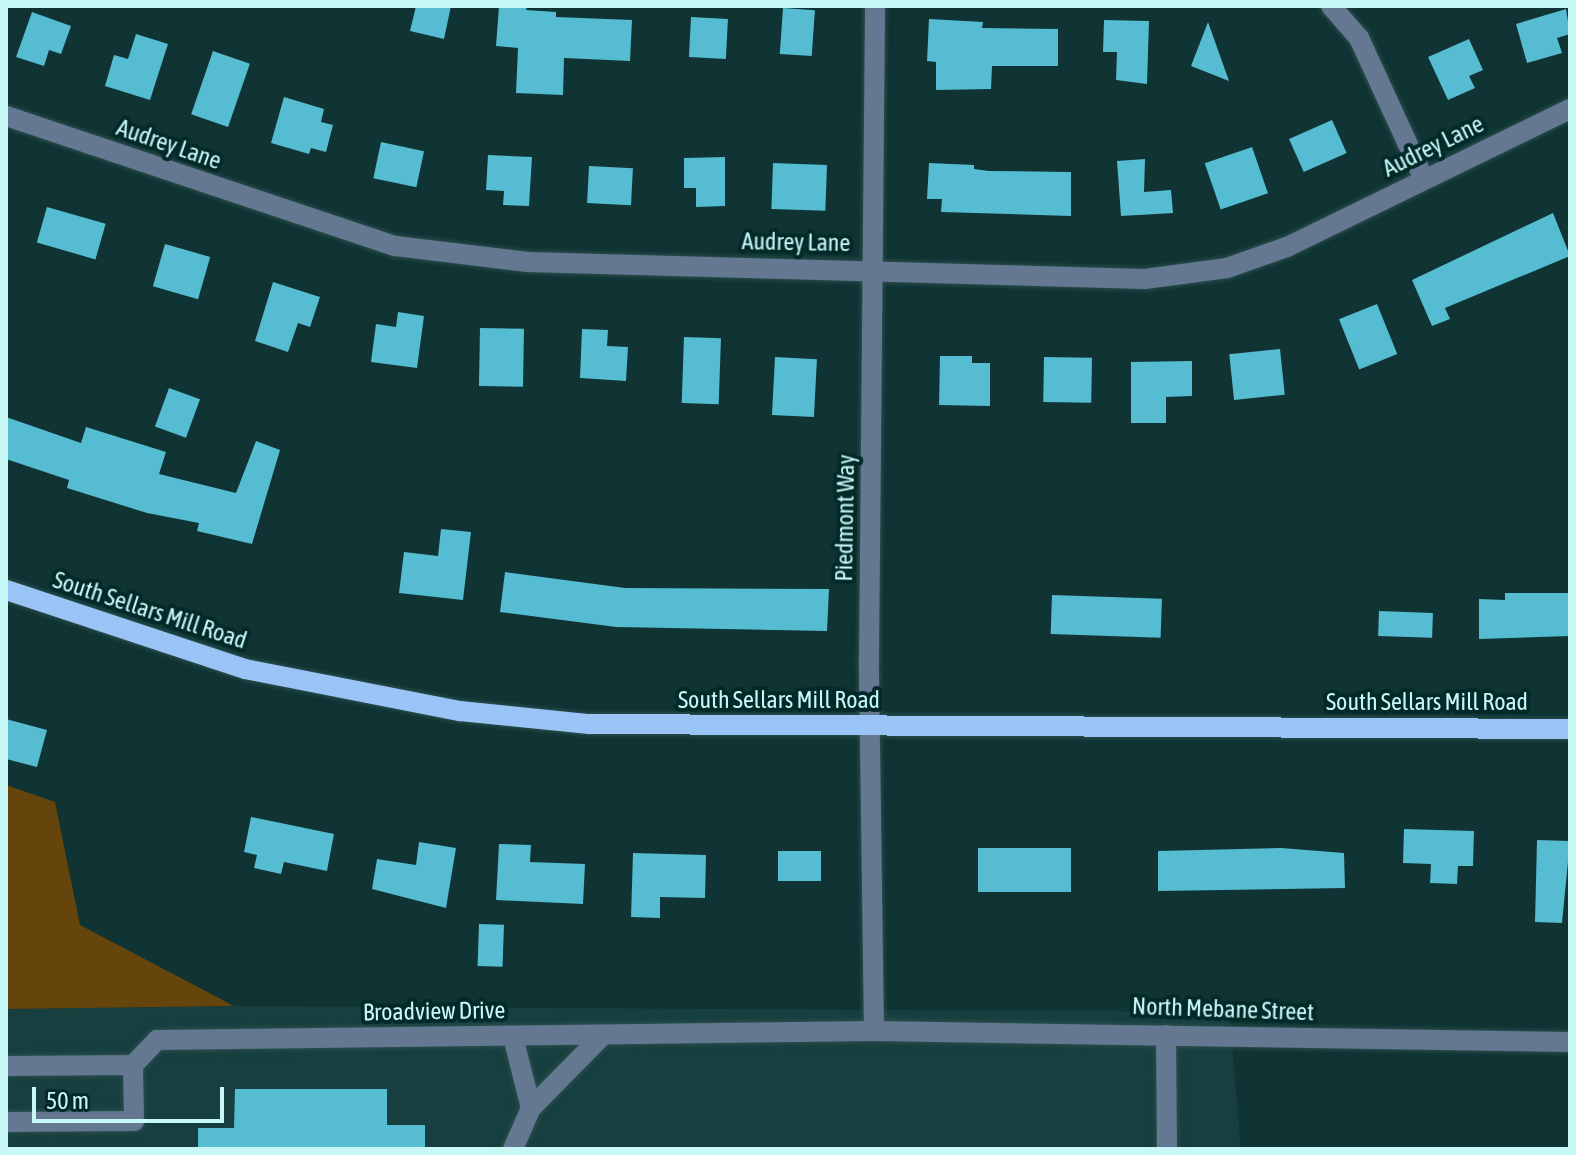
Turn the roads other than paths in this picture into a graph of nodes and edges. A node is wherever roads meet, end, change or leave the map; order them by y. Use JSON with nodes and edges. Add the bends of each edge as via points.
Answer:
{"nodes":[{"id":1,"x":875,"y":6,"type":"edge"},
{"id":2,"x":1331,"y":6,"type":"edge"},
{"id":3,"x":1570,"y":109,"type":"edge"},
{"id":4,"x":6,"y":116,"type":"edge"},
{"id":5,"x":1424,"y":179,"type":"junction"},
{"id":6,"x":872,"y":270,"type":"junction"},
{"id":7,"x":6,"y":590,"type":"edge"},
{"id":8,"x":871,"y":727,"type":"junction"},
{"id":9,"x":1570,"y":729,"type":"edge"},
{"id":10,"x":874,"y":1031,"type":"junction"},
{"id":11,"x":1166,"y":1035,"type":"junction"},
{"id":12,"x":602,"y":1036,"type":"junction"},
{"id":13,"x":513,"y":1037,"type":"junction"},
{"id":14,"x":1570,"y":1042,"type":"edge"},
{"id":15,"x":133,"y":1065,"type":"junction"},
{"id":16,"x":6,"y":1066,"type":"edge"},
{"id":17,"x":531,"y":1108,"type":"junction"},
{"id":18,"x":6,"y":1122,"type":"edge"},
{"id":19,"x":513,"y":1149,"type":"edge"},
{"id":20,"x":1167,"y":1149,"type":"edge"}],
"edges":[{"from":1,"to":6,"type":"street","name":"Piedmont Way"},
{"from":2,"to":5,"type":"street","via":[[1359,38]]},
{"from":3,"to":5,"type":"street","name":"Audrey Lane"},
{"from":4,"to":6,"type":"street","name":"Audrey Lane","via":[[395,246],[528,262]]},
{"from":5,"to":6,"type":"street","name":"Audrey Lane","via":[[1287,247],[1189,276]]},
{"from":6,"to":8,"type":"street","name":"Piedmont Way"},
{"from":7,"to":8,"type":"main road","name":"South Sellars Mill Road","via":[[245,669],[460,711],[589,724]]},
{"from":8,"to":9,"type":"main road","name":"South Sellars Mill Road"},
{"from":8,"to":10,"type":"street","name":"Piedmont Way"},
{"from":10,"to":11,"type":"street","name":"North Mebane Street"},
{"from":10,"to":12,"type":"street","name":"Broadview Drive"},
{"from":11,"to":14,"type":"street","name":"North Mebane Street"},
{"from":11,"to":20,"type":"street"},
{"from":12,"to":13,"type":"street","name":"Broadview Drive"},
{"from":12,"to":17,"type":"street"},
{"from":13,"to":15,"type":"street","name":"Broadview Drive","via":[[157,1040]]},
{"from":13,"to":17,"type":"street"},
{"from":15,"to":16,"type":"street"},
{"from":15,"to":18,"type":"street","via":[[134,1121]]},
{"from":17,"to":19,"type":"street"}]}
